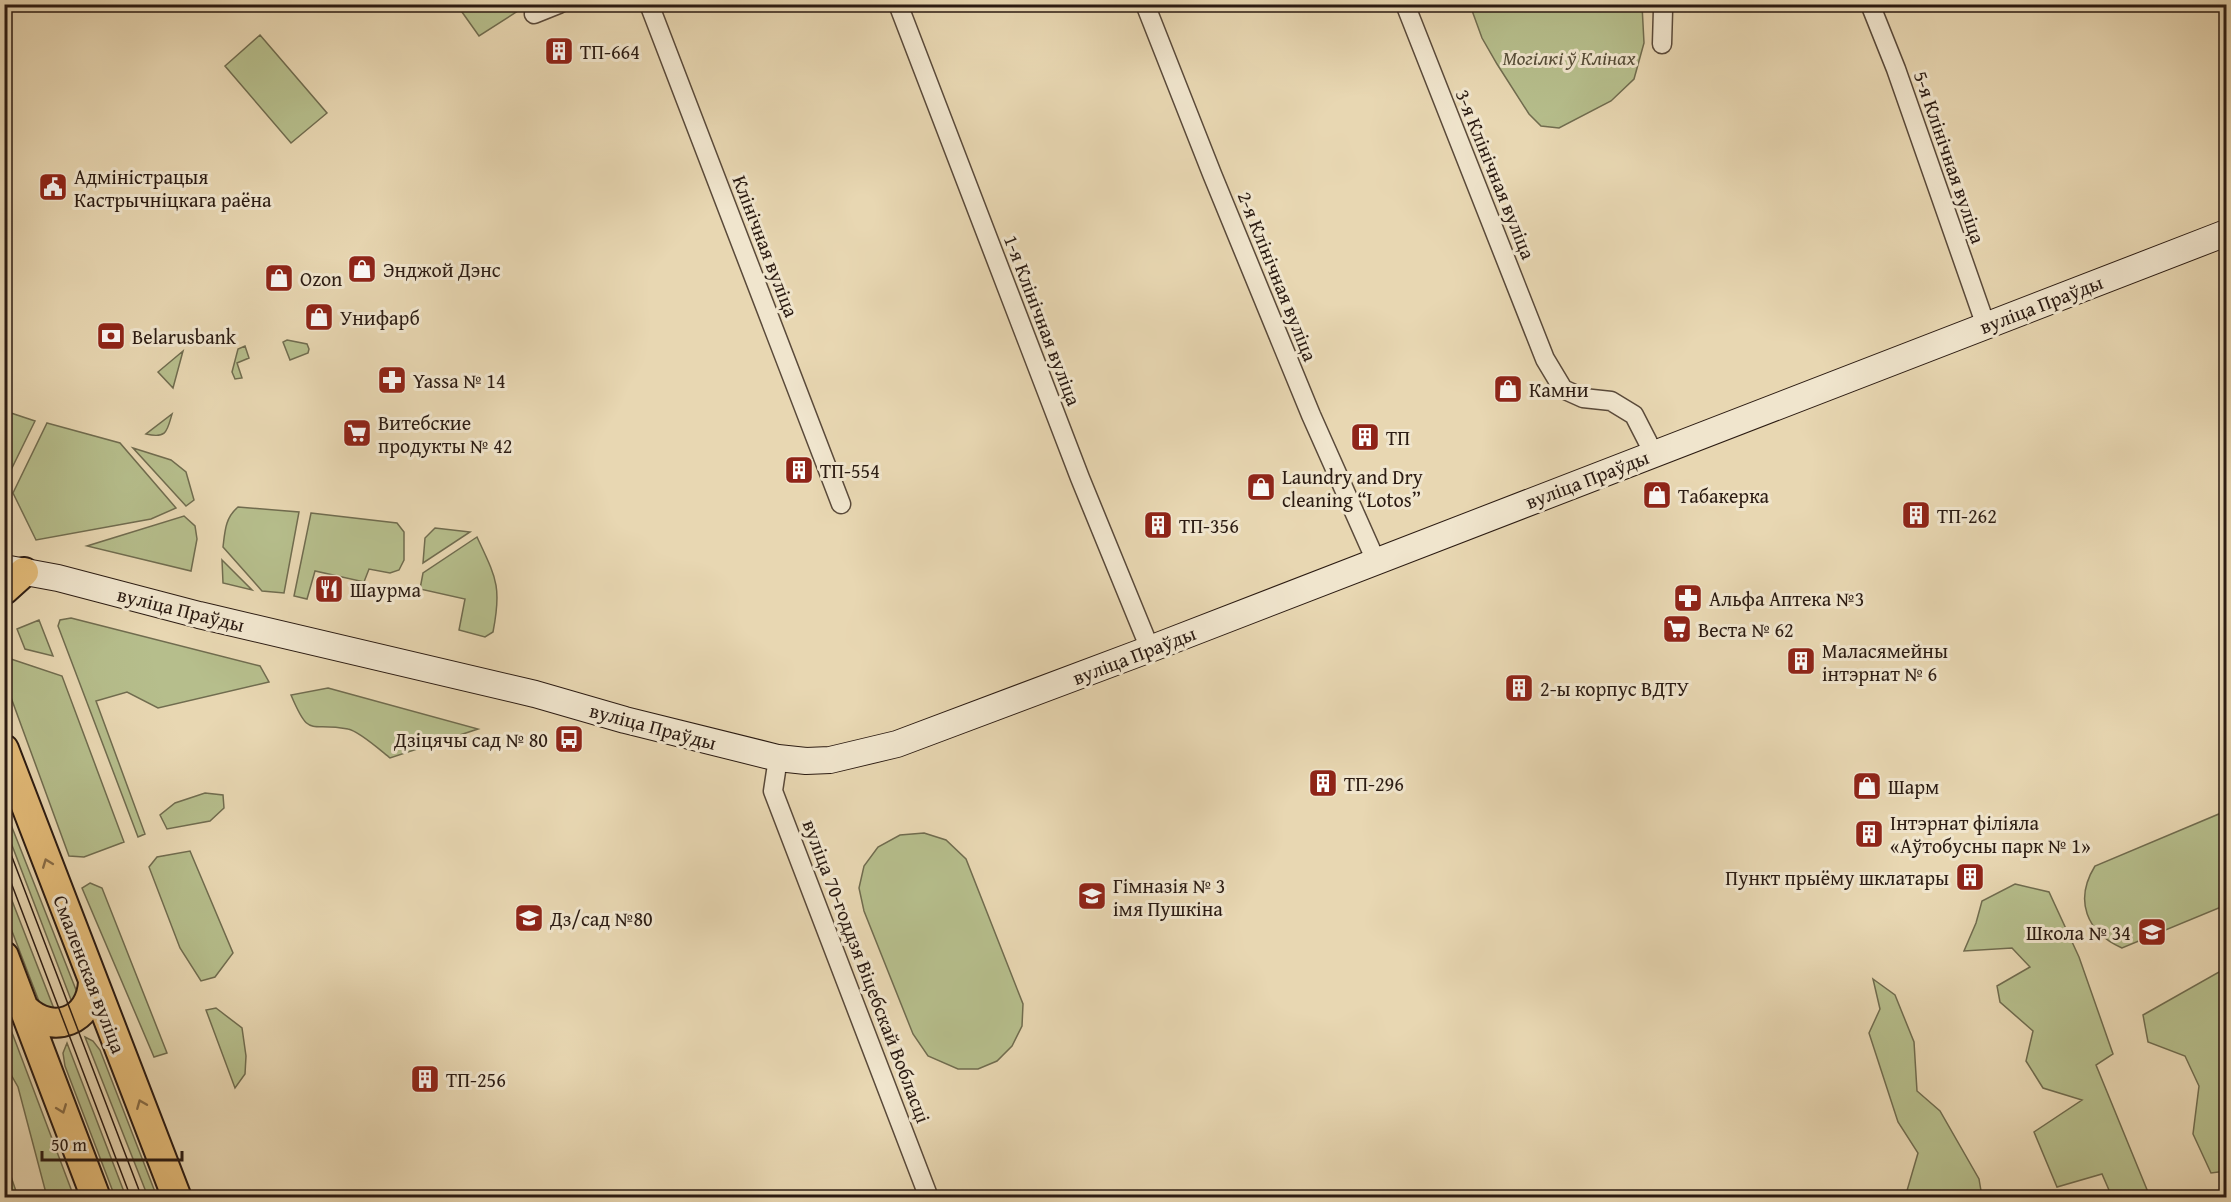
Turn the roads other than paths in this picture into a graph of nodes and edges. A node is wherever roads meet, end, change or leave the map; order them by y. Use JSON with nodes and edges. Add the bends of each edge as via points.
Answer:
{"nodes":[{"id":1,"x":560,"y":4,"type":"edge"},
{"id":2,"x":649,"y":4,"type":"edge"},
{"id":3,"x":898,"y":4,"type":"edge"},
{"id":4,"x":1145,"y":4,"type":"edge"},
{"id":5,"x":1405,"y":4,"type":"edge"},
{"id":6,"x":1661,"y":4,"type":"edge"},
{"id":7,"x":1870,"y":4,"type":"edge"},
{"id":8,"x":534,"y":14,"type":"dead end"},
{"id":9,"x":1662,"y":44,"type":"dead end"},
{"id":10,"x":2226,"y":233,"type":"edge"},
{"id":11,"x":1986,"y":326,"type":"junction"},
{"id":12,"x":1654,"y":454,"type":"junction"},
{"id":13,"x":841,"y":504,"type":"dead end"},
{"id":14,"x":1376,"y":561,"type":"junction"},
{"id":15,"x":11,"y":577,"type":"edge"},
{"id":16,"x":1150,"y":649,"type":"junction"},
{"id":17,"x":4,"y":749,"type":"edge"},
{"id":18,"x":778,"y":758,"type":"junction"},
{"id":19,"x":4,"y":956,"type":"edge"},
{"id":20,"x":93,"y":982,"type":"junction"},
{"id":21,"x":25,"y":1010,"type":"junction"},
{"id":22,"x":117,"y":1044,"type":"junction"},
{"id":23,"x":47,"y":1069,"type":"junction"},
{"id":24,"x":96,"y":1197,"type":"edge"},
{"id":25,"x":177,"y":1197,"type":"edge"},
{"id":26,"x":930,"y":1197,"type":"edge"}],
"edges":[{"from":1,"to":8,"type":"street"},
{"from":2,"to":13,"type":"street","name":"Клінічная вуліца"},
{"from":3,"to":16,"type":"street","name":"1-я Клінічная вуліца","via":[[1075,467]]},
{"from":4,"to":14,"type":"street","name":"2-я Клінічная вуліца","via":[[1307,404]]},
{"from":5,"to":12,"type":"street","name":"3-я Клінічная вуліца","via":[[1545,359],[1563,389],[1583,398],[1611,401],[1634,416]]},
{"from":6,"to":9,"type":"street"},
{"from":7,"to":11,"type":"street","name":"5-я Клінічная вуліца"},
{"from":10,"to":11,"type":"main road","name":"вуліца Праўды"},
{"from":11,"to":12,"type":"main road","name":"вуліца Праўды"},
{"from":12,"to":14,"type":"main road","name":"вуліца Праўды"},
{"from":14,"to":16,"type":"main road","name":"вуліца Праўды"},
{"from":15,"to":18,"type":"main road","name":"вуліца Праўды","via":[[58,578],[535,694]]},
{"from":16,"to":18,"type":"main road","name":"вуліца Праўды","via":[[897,744],[830,760]]},
{"from":20,"to":17,"type":"main road","name":"Смаленская вуліца","one_way":true},
{"from":18,"to":26,"type":"street","name":"вуліца 70-годдзя Віцебскай Вобласці","via":[[774,791]]},
{"from":19,"to":21,"type":"main road"},
{"from":20,"to":21,"type":"main road","via":[[84,1009],[69,1020],[50,1023]]},
{"from":20,"to":22,"type":"main road","name":"Смаленская вуліца"},
{"from":21,"to":23,"type":"main road"},
{"from":22,"to":23,"type":"main road","via":[[101,1033],[74,1032],[58,1042]]},
{"from":25,"to":22,"type":"main road","name":"Смаленская вуліца","one_way":true},
{"from":23,"to":24,"type":"main road","one_way":true}]}
